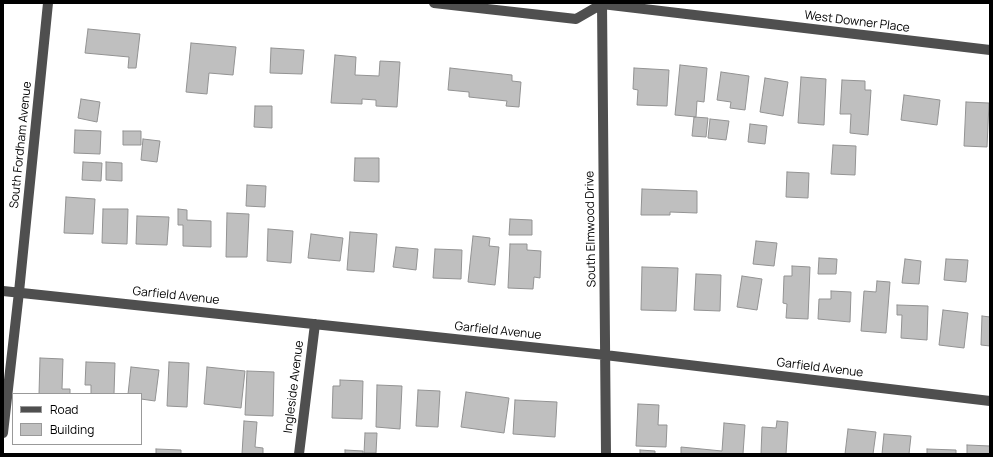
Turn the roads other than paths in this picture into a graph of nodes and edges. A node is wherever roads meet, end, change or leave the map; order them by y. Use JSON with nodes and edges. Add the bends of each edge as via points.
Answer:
{"nodes":[{"id":1,"x":48,"y":3,"type":"edge"},
{"id":2,"x":434,"y":3,"type":"edge"},
{"id":3,"x":601,"y":3,"type":"edge"},
{"id":4,"x":990,"y":50,"type":"edge"},
{"id":5,"x":3,"y":291,"type":"edge"},
{"id":6,"x":19,"y":292,"type":"junction"},
{"id":7,"x":315,"y":324,"type":"junction"},
{"id":8,"x":605,"y":355,"type":"junction"},
{"id":9,"x":990,"y":401,"type":"edge"},
{"id":10,"x":3,"y":433,"type":"edge"},
{"id":11,"x":299,"y":454,"type":"edge"},
{"id":12,"x":606,"y":454,"type":"edge"}],
"edges":[{"from":1,"to":6,"type":"street","name":"South Fordham Avenue"},
{"from":2,"to":3,"type":"street","via":[[576,19]]},
{"from":3,"to":4,"type":"street","name":"West Downer Place"},
{"from":3,"to":8,"type":"street","name":"South Elmwood Drive"},
{"from":5,"to":6,"type":"street","name":"Garfield Avenue"},
{"from":6,"to":7,"type":"street","name":"Garfield Avenue"},
{"from":6,"to":10,"type":"street","name":"South Fordham Avenue"},
{"from":7,"to":8,"type":"street","name":"Garfield Avenue"},
{"from":7,"to":11,"type":"street","name":"Ingleside Avenue"},
{"from":8,"to":9,"type":"street","name":"Garfield Avenue"},
{"from":8,"to":12,"type":"street","name":"South Elmwood Drive"}]}
